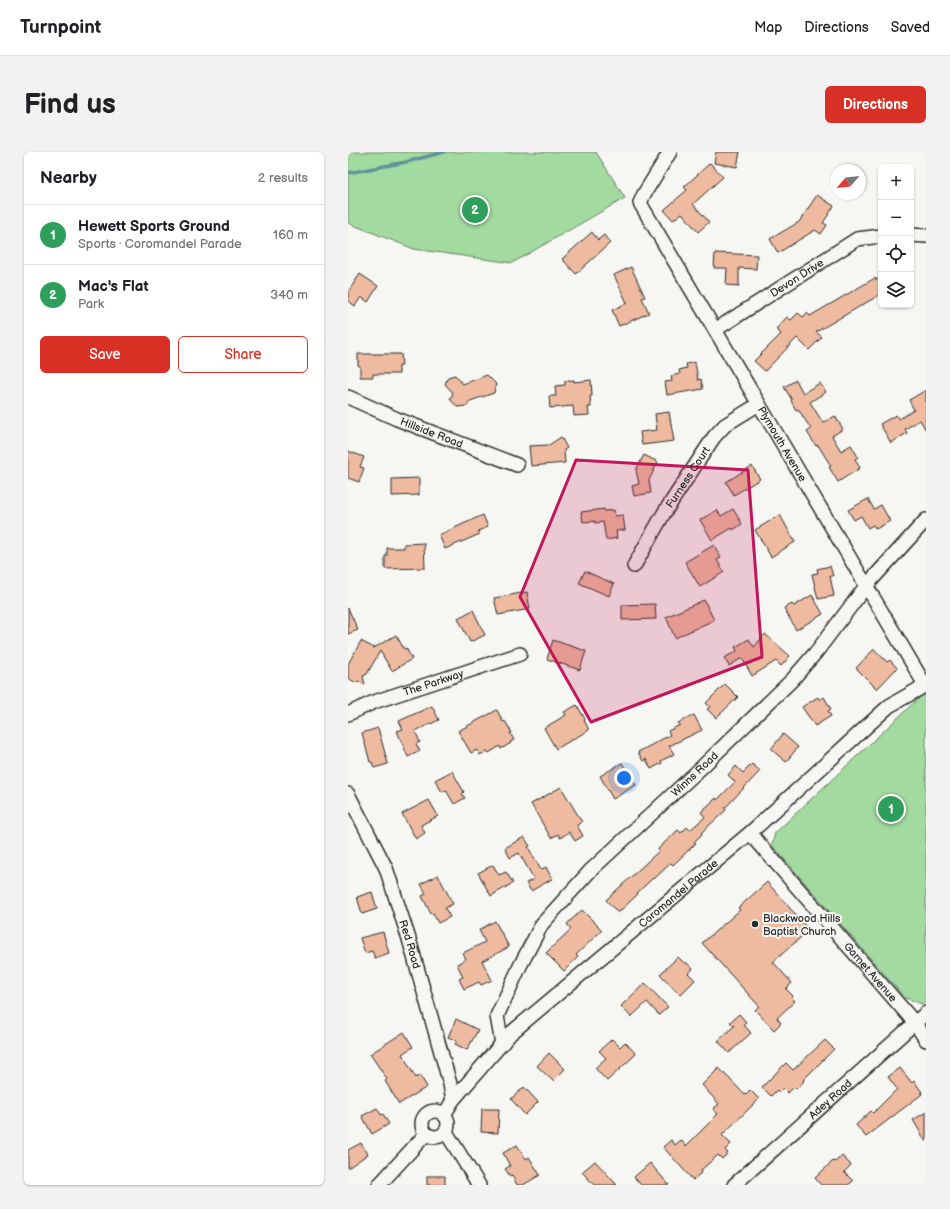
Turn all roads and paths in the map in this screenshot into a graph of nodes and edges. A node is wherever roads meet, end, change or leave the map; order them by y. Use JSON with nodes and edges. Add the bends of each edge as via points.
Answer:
{"nodes":[{"id":1,"x":670,"y":152,"type":"edge"},
{"id":2,"x":914,"y":235,"type":"edge"},
{"id":3,"x":878,"y":236,"type":"edge"},
{"id":4,"x":926,"y":236,"type":"edge"},
{"id":5,"x":715,"y":330,"type":"junction"},
{"id":6,"x":348,"y":397,"type":"edge"},
{"id":7,"x":759,"y":404,"type":"junction"},
{"id":8,"x":517,"y":465,"type":"dead end"},
{"id":9,"x":926,"y":520,"type":"edge"},
{"id":10,"x":634,"y":566,"type":"dead end"},
{"id":11,"x":866,"y":586,"type":"junction"},
{"id":12,"x":520,"y":654,"type":"dead end"},
{"id":13,"x":926,"y":685,"type":"edge"},
{"id":14,"x":348,"y":714,"type":"edge"},
{"id":15,"x":348,"y":794,"type":"edge"},
{"id":16,"x":750,"y":833,"type":"junction"},
{"id":17,"x":926,"y":1013,"type":"edge"},
{"id":18,"x":915,"y":1023,"type":"junction"},
{"id":19,"x":499,"y":1027,"type":"junction"},
{"id":20,"x":511,"y":1033,"type":"junction"},
{"id":21,"x":926,"y":1040,"type":"edge"},
{"id":22,"x":502,"y":1044,"type":"junction"},
{"id":23,"x":453,"y":1100,"type":"junction"},
{"id":24,"x":444,"y":1115,"type":"junction"},
{"id":25,"x":446,"y":1132,"type":"junction"},
{"id":26,"x":426,"y":1134,"type":"junction"},
{"id":27,"x":379,"y":1185,"type":"edge"},
{"id":28,"x":479,"y":1185,"type":"edge"},
{"id":29,"x":734,"y":1185,"type":"edge"}],
"edges":[{"from":1,"to":5,"type":"street","name":"Plymouth Avenue","via":[[640,203]]},
{"from":2,"to":4,"type":"street"},
{"from":3,"to":5,"type":"street","name":"Devon Drive","via":[[857,238]]},
{"from":5,"to":7,"type":"street","name":"Plymouth Avenue"},
{"from":6,"to":8,"type":"street","name":"Hillside Road","via":[[397,419]]},
{"from":7,"to":10,"type":"street","name":"Furness Court","via":[[725,425],[714,437]]},
{"from":7,"to":11,"type":"street","name":"Plymouth Avenue"},
{"from":9,"to":11,"type":"street","name":"Winns Road"},
{"from":11,"to":13,"type":"street","name":"Plymouth Avenue"},
{"from":11,"to":19,"type":"street","name":"Winns Road","via":[[792,680],[590,871],[542,924],[498,1016]]},
{"from":12,"to":14,"type":"street","name":"The Parkway","via":[[374,702]]},
{"from":13,"to":16,"type":"street","name":"Coromandel Parade","via":[[889,706]]},
{"from":15,"to":23,"type":"street","name":"Red Road","via":[[386,868],[409,939]]},
{"from":16,"to":18,"type":"street","name":"Garnet Avenue"},
{"from":16,"to":20,"type":"street","name":"Coromandel Parade"},
{"from":17,"to":18,"type":"street","name":"Adey Road"},
{"from":18,"to":21,"type":"street","name":"Garnet Avenue"},
{"from":18,"to":29,"type":"street","name":"Adey Road"},
{"from":19,"to":20,"type":"street"},
{"from":19,"to":22,"type":"street","name":"Winns Road"},
{"from":20,"to":22,"type":"street","name":"Coromandel Parade"},
{"from":22,"to":23,"type":"street","name":"Coromandel Parade"},
{"from":23,"to":24,"type":"street","name":"Coromandel Parade"},
{"from":24,"to":25,"type":"street","via":[[448,1123]]},
{"from":24,"to":26,"type":"street","via":[[436,1111],[424,1117],[422,1126]]},
{"from":25,"to":26,"type":"street","via":[[437,1138]]},
{"from":25,"to":28,"type":"street"},
{"from":26,"to":27,"type":"street"}]}
